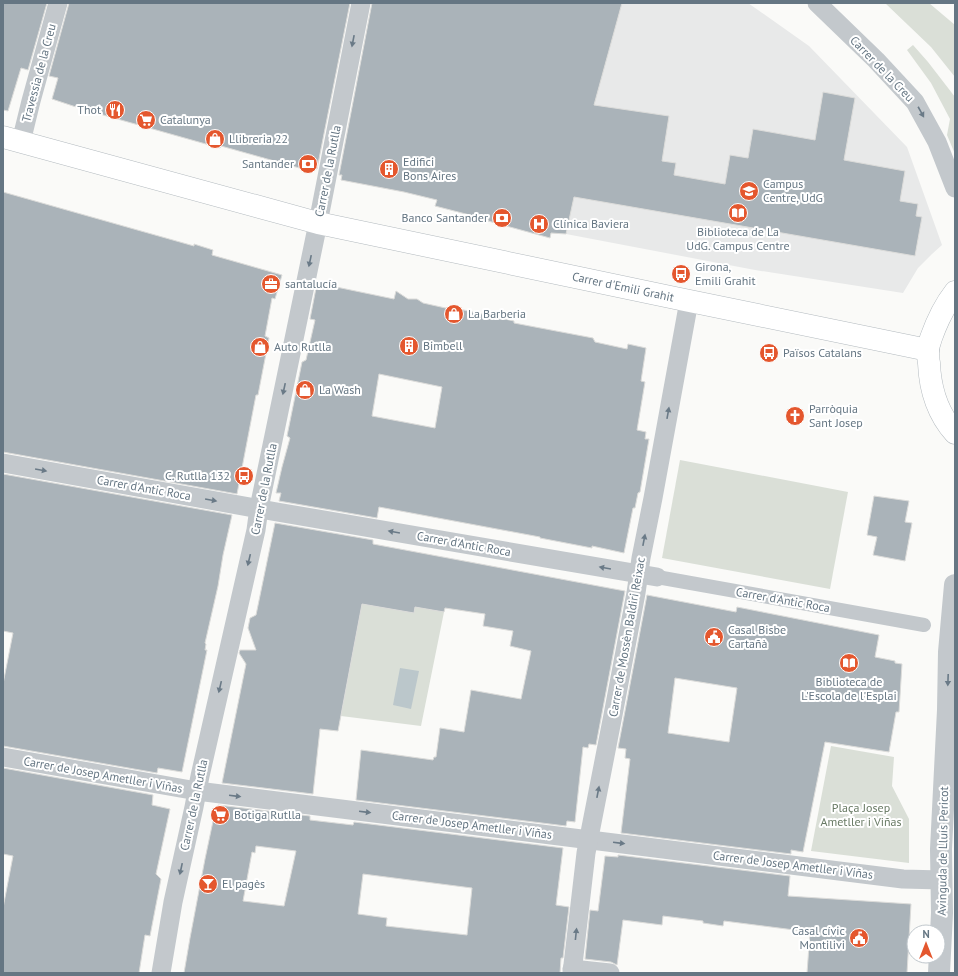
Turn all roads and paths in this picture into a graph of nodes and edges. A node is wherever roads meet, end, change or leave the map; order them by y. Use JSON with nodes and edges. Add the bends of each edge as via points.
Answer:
{"nodes":[{"id":1,"x":58,"y":3,"type":"edge"},
{"id":2,"x":360,"y":3,"type":"edge"},
{"id":3,"x":817,"y":3,"type":"edge"},
{"id":4,"x":12,"y":140,"type":"edge"},
{"id":5,"x":955,"y":188,"type":"edge"},
{"id":6,"x":318,"y":223,"type":"junction"},
{"id":7,"x":955,"y":292,"type":"edge"},
{"id":8,"x":689,"y":301,"type":"junction"},
{"id":9,"x":928,"y":350,"type":"junction"},
{"id":10,"x":955,"y":433,"type":"edge"},
{"id":11,"x":3,"y":463,"type":"edge"},
{"id":12,"x":259,"y":508,"type":"junction"},
{"id":13,"x":638,"y":574,"type":"junction"},
{"id":14,"x":657,"y":578,"type":"joint"},
{"id":15,"x":955,"y":585,"type":"edge"},
{"id":16,"x":924,"y":625,"type":"dead end"},
{"id":17,"x":3,"y":757,"type":"edge"},
{"id":18,"x":197,"y":791,"type":"junction"},
{"id":19,"x":588,"y":840,"type":"junction"},
{"id":20,"x":942,"y":880,"type":"junction"},
{"id":21,"x":572,"y":971,"type":"edge"},
{"id":22,"x":161,"y":973,"type":"edge"},
{"id":23,"x":610,"y":973,"type":"edge"},
{"id":24,"x":939,"y":973,"type":"edge"}],
"edges":[{"from":1,"to":4,"type":"street","name":"Travessia de la Creu","via":[[31,101]]},
{"from":2,"to":6,"type":"street","name":"Carrer de la Rutlla","one_way":true},
{"from":3,"to":5,"type":"street","name":"Carrer de la Creu","one_way":true,"via":[[915,102],[937,142]]},
{"from":4,"to":6,"type":"main road","name":"Carrer d'Emili Grahit"},
{"from":6,"to":8,"type":"main road","name":"Carrer d'Emili Grahit"},
{"from":6,"to":12,"type":"street","name":"Carrer de la Rutlla","one_way":true},
{"from":7,"to":9,"type":"main road","via":[[934,328]]},
{"from":8,"to":9,"type":"main road","name":"Carrer d'Emili Grahit"},
{"from":13,"to":8,"type":"street","name":"Carrer de Mossèn Baldiri Reixac","one_way":true},
{"from":9,"to":10,"type":"main road","via":[[933,392],[940,411]]},
{"from":11,"to":12,"type":"street","name":"Carrer d'Antic Roca","one_way":true},
{"from":13,"to":12,"type":"street","name":"Carrer d'Antic Roca","one_way":true},
{"from":12,"to":18,"type":"street","name":"Carrer de la Rutlla","one_way":true},
{"from":13,"to":14,"type":"street","name":"Carrer d'Antic Roca"},
{"from":19,"to":13,"type":"street","name":"Carrer de Mossèn Baldiri Reixac","one_way":true,"via":[[615,708]]},
{"from":14,"to":16,"type":"street","name":"Carrer d'Antic Roca"},
{"from":15,"to":20,"type":"street","name":"Avinguda de Lluís Pericot","one_way":true,"via":[[949,652]]},
{"from":17,"to":18,"type":"street","name":"Carrer de Josep Ametller i Viñas"},
{"from":18,"to":19,"type":"street","name":"Carrer de Josep Ametller i Viñas","one_way":true},
{"from":18,"to":22,"type":"street","name":"Carrer de la Rutlla","one_way":true,"via":[[173,902]]},
{"from":19,"to":20,"type":"street","name":"Carrer de Josep Ametller i Viñas","one_way":true,"via":[[903,879]]},
{"from":21,"to":19,"type":"street","name":"Carrer de Mossèn Baldiri Reixac","one_way":true},
{"from":20,"to":24,"type":"street","name":"Avinguda de Lluís Pericot"},
{"from":21,"to":23,"type":"street"}]}
